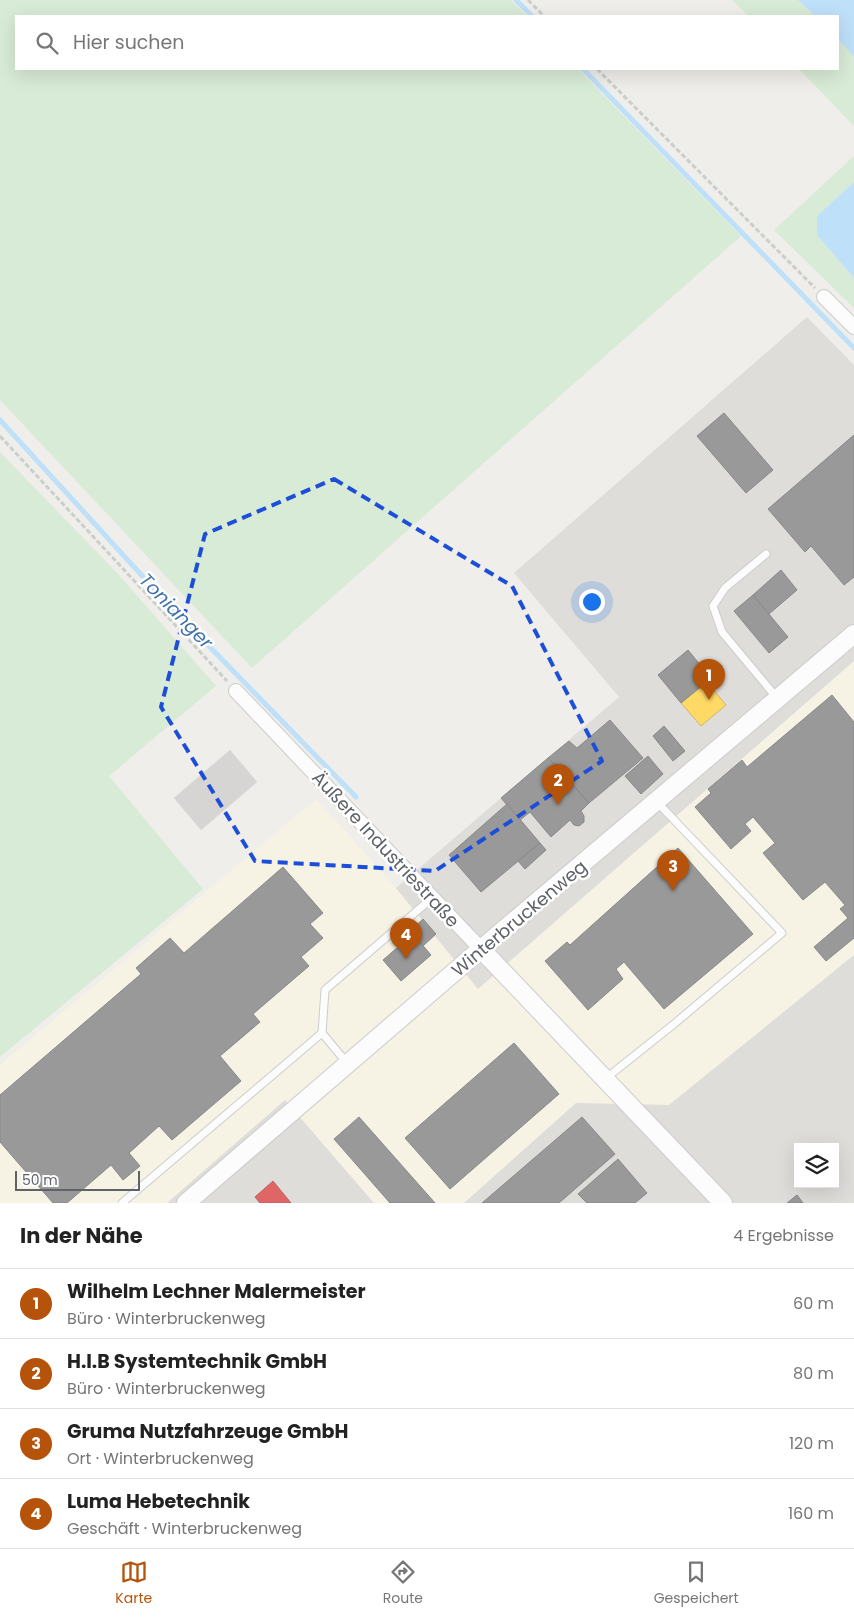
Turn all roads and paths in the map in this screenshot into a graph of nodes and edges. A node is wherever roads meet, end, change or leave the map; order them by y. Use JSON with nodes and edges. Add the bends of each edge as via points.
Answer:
{"nodes":[{"id":1,"x":528,"y":0,"type":"edge"},
{"id":2,"x":543,"y":15,"type":"edge"},
{"id":3,"x":597,"y":70,"type":"edge"},
{"id":4,"x":824,"y":298,"type":"joint"},
{"id":5,"x":854,"y":327,"type":"edge"},
{"id":6,"x":0,"y":436,"type":"edge"},
{"id":7,"x":766,"y":554,"type":"dead end"},
{"id":8,"x":854,"y":634,"type":"edge"},
{"id":9,"x":236,"y":691,"type":"joint"},
{"id":10,"x":778,"y":699,"type":"junction"},
{"id":11,"x":657,"y":801,"type":"junction"},
{"id":12,"x":432,"y":898,"type":"junction"},
{"id":13,"x":481,"y":949,"type":"junction"},
{"id":14,"x":322,"y":1033,"type":"junction"},
{"id":15,"x":348,"y":1064,"type":"junction"},
{"id":16,"x":605,"y":1079,"type":"junction"},
{"id":17,"x":122,"y":1203,"type":"edge"},
{"id":18,"x":186,"y":1203,"type":"edge"},
{"id":19,"x":723,"y":1203,"type":"edge"}],
"edges":[{"from":1,"to":2,"type":"path"},
{"from":3,"to":4,"type":"path"},
{"from":4,"to":5,"type":"street"},
{"from":6,"to":9,"type":"path"},
{"from":7,"to":10,"type":"lane","via":[[725,588],[713,606],[722,632]]},
{"from":8,"to":10,"type":"street","name":"Winterbruckenweg"},
{"from":9,"to":12,"type":"street","name":"Äußere Industriestraße"},
{"from":10,"to":11,"type":"street","name":"Winterbruckenweg"},
{"from":11,"to":13,"type":"street","name":"Winterbruckenweg"},
{"from":11,"to":16,"type":"lane","via":[[782,933]]},
{"from":12,"to":13,"type":"street","name":"Äußere Industriestraße"},
{"from":12,"to":14,"type":"lane","via":[[325,990]]},
{"from":13,"to":15,"type":"street","name":"Winterbruckenweg"},
{"from":13,"to":16,"type":"street","name":"Äußere Industriestraße"},
{"from":14,"to":15,"type":"lane"},
{"from":14,"to":17,"type":"lane"},
{"from":15,"to":18,"type":"street","name":"Winterbruckenweg"},
{"from":16,"to":19,"type":"street","name":"Äußere Industriestraße"}]}
